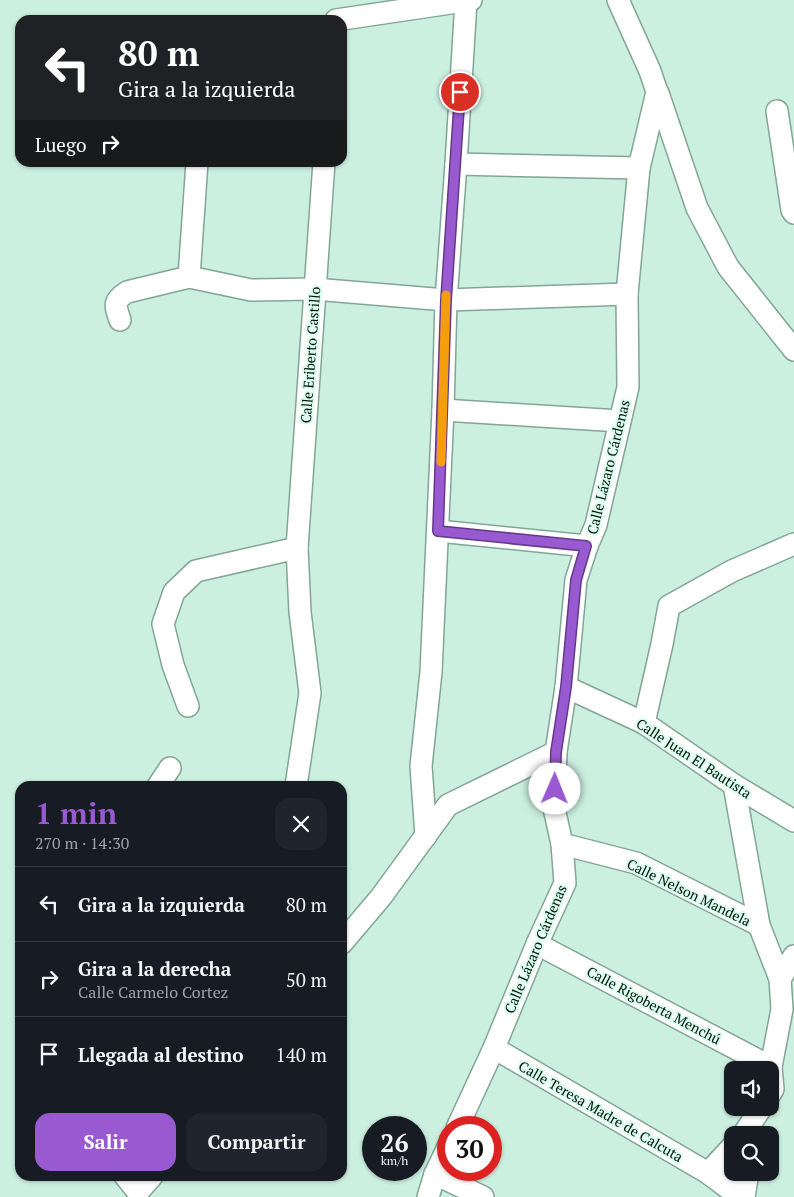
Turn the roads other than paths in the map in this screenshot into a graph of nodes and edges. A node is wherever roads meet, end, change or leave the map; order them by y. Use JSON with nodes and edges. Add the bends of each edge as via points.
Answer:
{"nodes":[{"id":1,"x":337,"y":0,"type":"edge"},
{"id":2,"x":468,"y":0,"type":"edge"},
{"id":3,"x":618,"y":0,"type":"edge"},
{"id":4,"x":423,"y":3,"type":"edge"},
{"id":5,"x":336,"y":15,"type":"edge"},
{"id":6,"x":347,"y":18,"type":"edge"},
{"id":7,"x":658,"y":92,"type":"junction"},
{"id":8,"x":776,"y":111,"type":"dead end"},
{"id":9,"x":456,"y":164,"type":"junction"},
{"id":10,"x":197,"y":167,"type":"edge"},
{"id":11,"x":324,"y":167,"type":"edge"},
{"id":12,"x":639,"y":168,"type":"junction"},
{"id":13,"x":794,"y":213,"type":"edge"},
{"id":14,"x":189,"y":277,"type":"junction"},
{"id":15,"x":314,"y":289,"type":"junction"},
{"id":16,"x":627,"y":294,"type":"junction"},
{"id":17,"x":446,"y":300,"type":"junction"},
{"id":18,"x":120,"y":320,"type":"dead end"},
{"id":19,"x":793,"y":348,"type":"edge"},
{"id":20,"x":443,"y":410,"type":"junction"},
{"id":21,"x":620,"y":421,"type":"junction"},
{"id":22,"x":438,"y":531,"type":"junction"},
{"id":23,"x":794,"y":544,"type":"edge"},
{"id":24,"x":586,"y":546,"type":"junction"},
{"id":25,"x":297,"y":548,"type":"junction"},
{"id":26,"x":566,"y":687,"type":"junction"},
{"id":27,"x":188,"y":706,"type":"dead end"},
{"id":28,"x":644,"y":723,"type":"junction"},
{"id":29,"x":556,"y":752,"type":"junction"},
{"id":30,"x":170,"y":768,"type":"dead end"},
{"id":31,"x":161,"y":781,"type":"edge"},
{"id":32,"x":297,"y":781,"type":"edge"},
{"id":33,"x":734,"y":785,"type":"junction"},
{"id":34,"x":794,"y":821,"type":"edge"},
{"id":35,"x":426,"y":836,"type":"junction"},
{"id":36,"x":562,"y":844,"type":"junction"},
{"id":37,"x":759,"y":925,"type":"junction"},
{"id":38,"x":347,"y":937,"type":"edge"},
{"id":39,"x":537,"y":944,"type":"junction"},
{"id":40,"x":794,"y":956,"type":"edge"},
{"id":41,"x":780,"y":979,"type":"junction"},
{"id":42,"x":494,"y":1048,"type":"junction"},
{"id":43,"x":760,"y":1061,"type":"edge"},
{"id":44,"x":772,"y":1061,"type":"edge"},
{"id":45,"x":463,"y":1116,"type":"edge"},
{"id":46,"x":724,"y":1155,"type":"edge"},
{"id":47,"x":437,"y":1170,"type":"edge"},
{"id":48,"x":435,"y":1174,"type":"junction"},
{"id":49,"x":708,"y":1174,"type":"junction"},
{"id":50,"x":129,"y":1181,"type":"edge"},
{"id":51,"x":148,"y":1181,"type":"edge"},
{"id":52,"x":747,"y":1181,"type":"edge"},
{"id":53,"x":428,"y":1197,"type":"edge"},
{"id":54,"x":483,"y":1197,"type":"edge"},
{"id":55,"x":740,"y":1197,"type":"edge"},
{"id":56,"x":744,"y":1197,"type":"edge"}],
"edges":[{"from":1,"to":5,"type":"street"},
{"from":2,"to":4,"type":"street"},
{"from":2,"to":9,"type":"street"},
{"from":3,"to":7,"type":"street"},
{"from":4,"to":6,"type":"street"},
{"from":7,"to":12,"type":"street","name":"Calle Lázaro Cárdenas"},
{"from":7,"to":19,"type":"street","via":[[697,208],[728,267]]},
{"from":8,"to":13,"type":"street"},
{"from":9,"to":12,"type":"street"},
{"from":9,"to":17,"type":"street"},
{"from":10,"to":14,"type":"street"},
{"from":11,"to":15,"type":"street","name":"Calle Eriberto Castillo"},
{"from":12,"to":16,"type":"street","name":"Calle Lázaro Cárdenas"},
{"from":14,"to":15,"type":"street","via":[[251,290]]},
{"from":14,"to":18,"type":"street","via":[[126,292],[118,297],[115,305]]},
{"from":15,"to":17,"type":"street"},
{"from":15,"to":25,"type":"street","name":"Calle Eriberto Castillo"},
{"from":16,"to":17,"type":"street"},
{"from":16,"to":21,"type":"street","name":"Calle Lázaro Cárdenas","via":[[628,387]]},
{"from":17,"to":20,"type":"street"},
{"from":20,"to":21,"type":"street"},
{"from":20,"to":22,"type":"street"},
{"from":21,"to":24,"type":"street","name":"Calle Lázaro Cárdenas","via":[[596,525]]},
{"from":22,"to":24,"type":"street"},
{"from":22,"to":35,"type":"street","via":[[431,672],[421,766]]},
{"from":23,"to":28,"type":"street","via":[[732,571],[669,606]]},
{"from":24,"to":26,"type":"street","name":"Calle Lázaro Cárdenas","via":[[576,580]]},
{"from":25,"to":27,"type":"street","via":[[196,571],[174,592],[163,624]]},
{"from":25,"to":32,"type":"street","name":"Calle Eriberto Castillo","via":[[300,612],[310,693]]},
{"from":26,"to":28,"type":"street","name":"Calle Juan El Bautista"},
{"from":26,"to":29,"type":"street","name":"Calle Lázaro Cárdenas"},
{"from":28,"to":33,"type":"street","name":"Calle Juan El Bautista"},
{"from":29,"to":35,"type":"street","via":[[448,805]]},
{"from":29,"to":36,"type":"street","name":"Calle Lázaro Cárdenas","via":[[554,808]]},
{"from":30,"to":31,"type":"street"},
{"from":33,"to":34,"type":"street","name":"Calle Juan El Bautista"},
{"from":33,"to":37,"type":"street"},
{"from":35,"to":38,"type":"street"},
{"from":36,"to":37,"type":"street","name":"Calle Nelson Mandela","via":[[636,863]]},
{"from":36,"to":39,"type":"street","name":"Calle Lázaro Cárdenas","via":[[565,883]]},
{"from":37,"to":41,"type":"street"},
{"from":39,"to":42,"type":"street","name":"Calle Lázaro Cárdenas"},
{"from":39,"to":43,"type":"street","name":"Calle Rigoberta Menchú"},
{"from":40,"to":41,"type":"street"},
{"from":41,"to":44,"type":"street","via":[[782,1009]]},
{"from":42,"to":45,"type":"street","name":"Calle Lázaro Cárdenas"},
{"from":42,"to":49,"type":"street","name":"Calle Teresa Madre de Calcuta"},
{"from":46,"to":49,"type":"street"},
{"from":47,"to":48,"type":"street"},
{"from":48,"to":53,"type":"street"},
{"from":48,"to":54,"type":"street"},
{"from":49,"to":55,"type":"street","name":"Calle Teresa Madre de Calcuta"},
{"from":50,"to":51,"type":"street","via":[[138,1192]]},
{"from":52,"to":56,"type":"street"}]}
